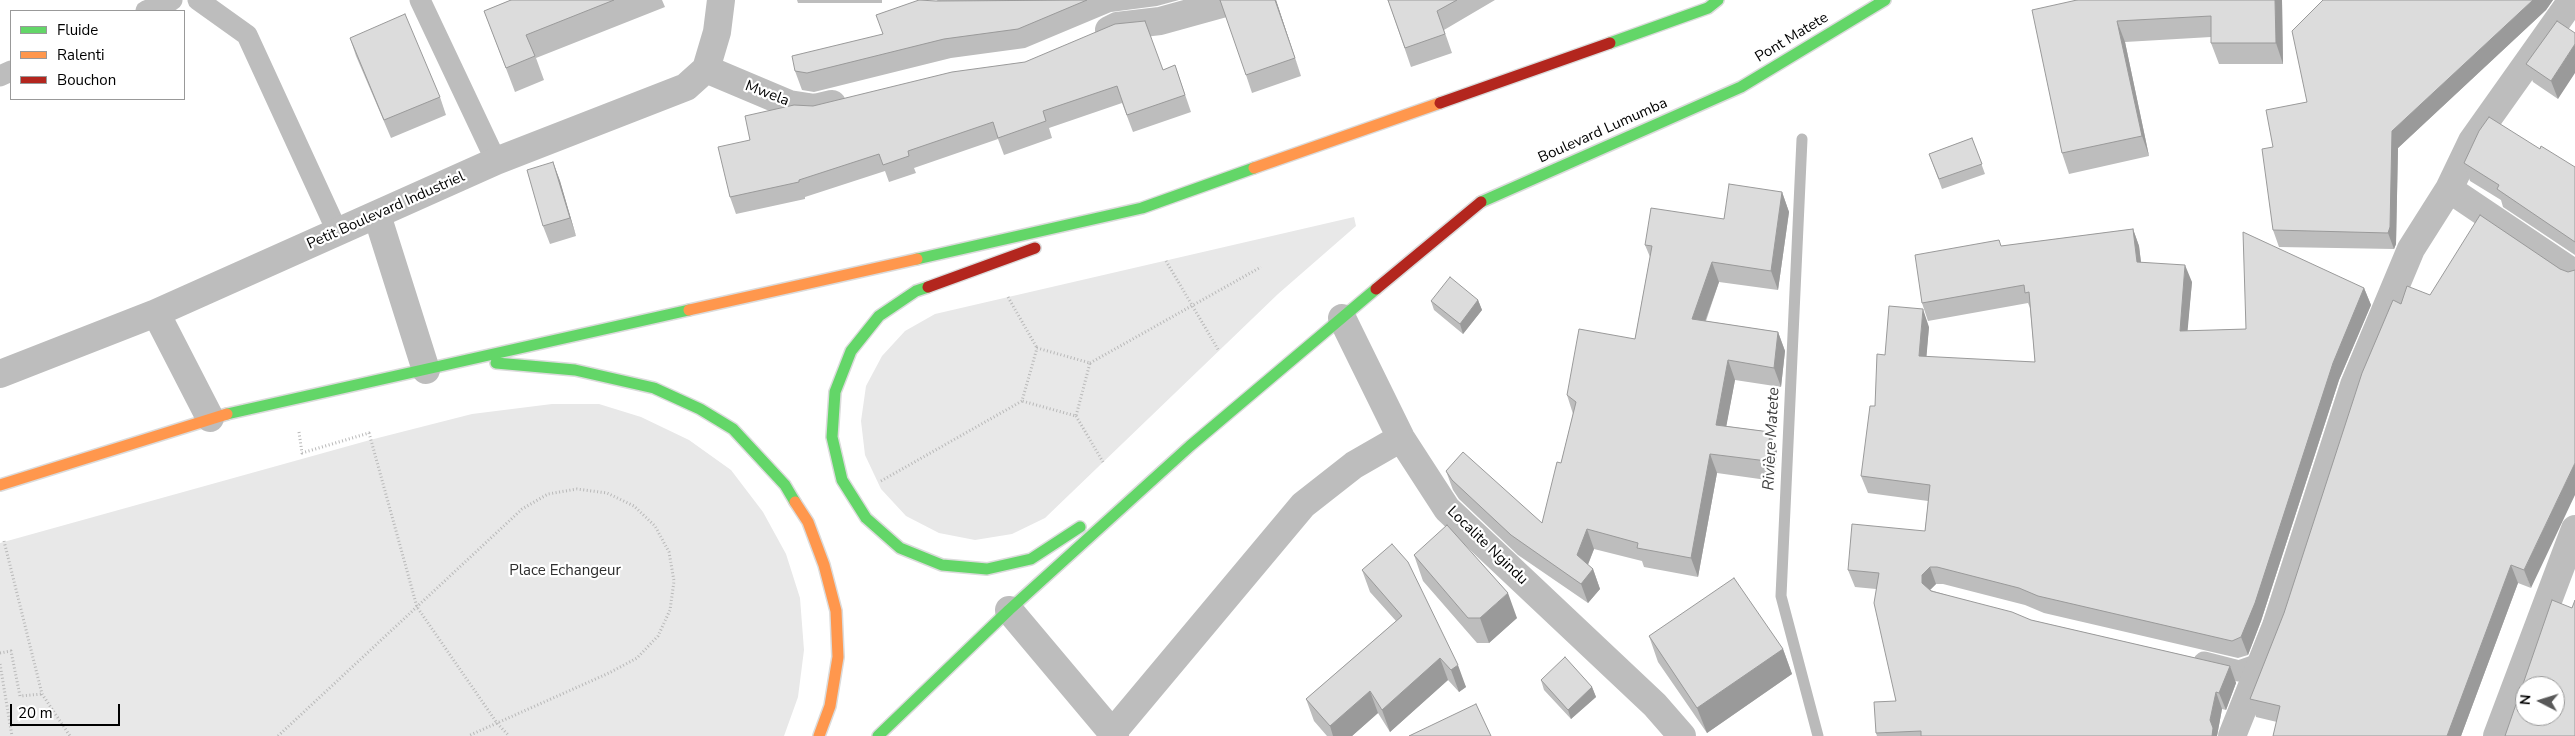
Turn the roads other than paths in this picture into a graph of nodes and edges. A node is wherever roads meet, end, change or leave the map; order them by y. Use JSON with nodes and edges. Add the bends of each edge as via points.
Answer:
{"nodes":[{"id":1,"x":172,"y":0,"type":"edge"},
{"id":2,"x":198,"y":0,"type":"edge"},
{"id":3,"x":420,"y":0,"type":"edge"},
{"id":4,"x":1236,"y":0,"type":"edge"},
{"id":5,"x":1718,"y":0,"type":"edge"},
{"id":6,"x":1724,"y":0,"type":"edge"},
{"id":7,"x":1885,"y":0,"type":"edge"},
{"id":8,"x":2572,"y":0,"type":"edge"},
{"id":9,"x":721,"y":2,"type":"edge"},
{"id":10,"x":1708,"y":8,"type":"junction"},
{"id":11,"x":148,"y":10,"type":"edge"},
{"id":12,"x":1082,"y":41,"type":"edge"},
{"id":13,"x":706,"y":69,"type":"junction"},
{"id":14,"x":1741,"y":86,"type":"joint"},
{"id":15,"x":854,"y":98,"type":"edge"},
{"id":16,"x":496,"y":161,"type":"junction"},
{"id":17,"x":2449,"y":189,"type":"junction"},
{"id":18,"x":1142,"y":208,"type":"junction"},
{"id":19,"x":377,"y":215,"type":"junction"},
{"id":20,"x":338,"y":233,"type":"junction"},
{"id":21,"x":1061,"y":238,"type":"dead end"},
{"id":22,"x":1043,"y":245,"type":"dead end"},
{"id":23,"x":2575,"y":274,"type":"edge"},
{"id":24,"x":156,"y":313,"type":"junction"},
{"id":25,"x":1342,"y":318,"type":"junction"},
{"id":26,"x":469,"y":361,"type":"junction"},
{"id":27,"x":426,"y":370,"type":"junction"},
{"id":28,"x":0,"y":374,"type":"edge"},
{"id":29,"x":210,"y":418,"type":"junction"},
{"id":30,"x":1401,"y":438,"type":"junction"},
{"id":31,"x":1190,"y":446,"type":"junction"},
{"id":32,"x":0,"y":485,"type":"edge"},
{"id":33,"x":2575,"y":529,"type":"edge"},
{"id":34,"x":1009,"y":610,"type":"junction"},
{"id":35,"x":2183,"y":657,"type":"edge"},
{"id":36,"x":2262,"y":662,"type":"junction"},
{"id":37,"x":1114,"y":734,"type":"edge"},
{"id":38,"x":819,"y":736,"type":"edge"},
{"id":39,"x":878,"y":736,"type":"edge"},
{"id":40,"x":1682,"y":736,"type":"edge"},
{"id":41,"x":2232,"y":736,"type":"edge"},
{"id":42,"x":2497,"y":736,"type":"edge"}],
"edges":[{"from":1,"to":11,"type":"lane"},
{"from":2,"to":20,"type":"lane","via":[[247,35]]},
{"from":3,"to":16,"type":"lane"},
{"from":4,"to":12,"type":"street","via":[[1160,21],[1117,26]]},
{"from":5,"to":10,"type":"highway"},
{"from":6,"to":10,"type":"highway"},
{"from":7,"to":14,"type":"highway","name":"Pont Matete"},
{"from":8,"to":17,"type":"street","via":[[2472,141]]},
{"from":9,"to":13,"type":"street"},
{"from":10,"to":18,"type":"highway"},
{"from":13,"to":15,"type":"street","name":"Mwela","via":[[789,104],[815,108]]},
{"from":13,"to":16,"type":"street","name":"Petit Boulevard Industriel","via":[[686,87]]},
{"from":14,"to":25,"type":"highway","name":"Boulevard Lumumba","via":[[1478,203]]},
{"from":16,"to":19,"type":"street","name":"Petit Boulevard Industriel"},
{"from":17,"to":23,"type":"street"},
{"from":17,"to":36,"type":"street","via":[[2411,249],[2354,385]]},
{"from":18,"to":21,"type":"highway"},
{"from":18,"to":26,"type":"highway"},
{"from":19,"to":20,"type":"street","name":"Petit Boulevard Industriel"},
{"from":19,"to":27,"type":"street"},
{"from":20,"to":24,"type":"street","name":"Petit Boulevard Industriel"},
{"from":22,"to":31,"type":"highway","via":[[916,291],[879,316],[851,351],[835,392],[832,437],[842,480],[866,518],[900,548],[942,565],[987,569],[1031,559]]},
{"from":24,"to":28,"type":"street","name":"Petit Boulevard Industriel"},
{"from":24,"to":29,"type":"street"},
{"from":25,"to":30,"type":"street","name":"Localite Ngindu"},
{"from":25,"to":31,"type":"highway","name":"Boulevard Lumumba"},
{"from":26,"to":27,"type":"highway"},
{"from":26,"to":38,"type":"highway","via":[[575,370],[654,388],[700,409],[733,429],[760,456],[785,485],[808,522],[836,611],[838,656],[830,706]]},
{"from":27,"to":29,"type":"highway"},
{"from":29,"to":32,"type":"highway"},
{"from":30,"to":37,"type":"street","via":[[1354,465],[1303,505]]},
{"from":30,"to":40,"type":"street","name":"Localite Ngindu","via":[[1447,509],[1655,705]]},
{"from":31,"to":34,"type":"highway"},
{"from":33,"to":42,"type":"street"},
{"from":34,"to":37,"type":"street"},
{"from":34,"to":39,"type":"highway"},
{"from":35,"to":36,"type":"lane","via":[[2239,671]]},
{"from":36,"to":41,"type":"street"}]}
